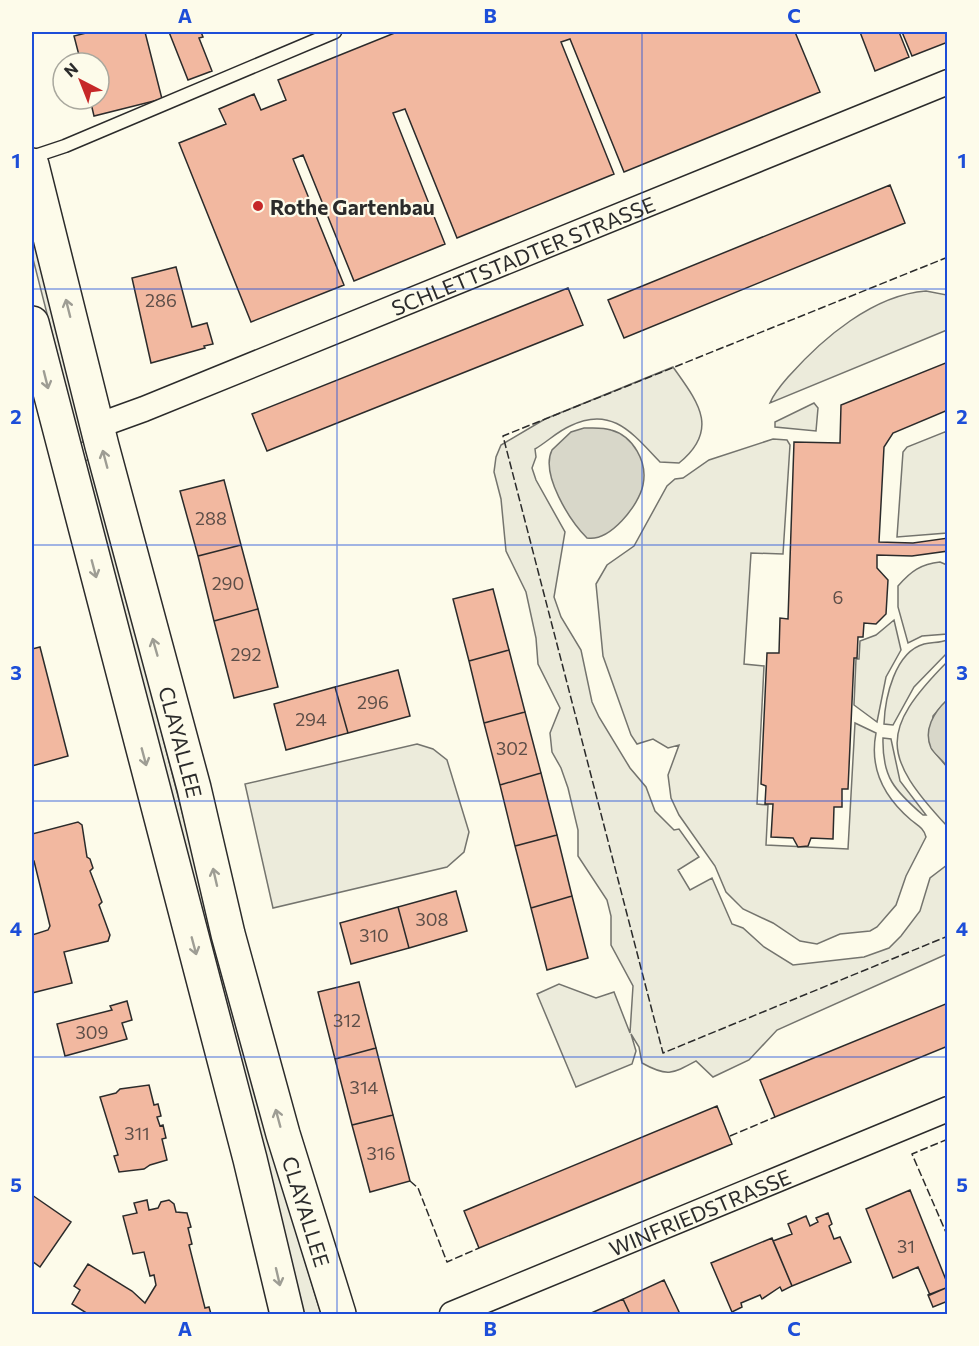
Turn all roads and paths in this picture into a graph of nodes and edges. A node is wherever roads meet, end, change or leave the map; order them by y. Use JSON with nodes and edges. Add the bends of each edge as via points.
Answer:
{"nodes":[{"id":1,"x":334,"y":32,"type":"edge"},
{"id":2,"x":948,"y":82,"type":"edge"},
{"id":3,"x":32,"y":157,"type":"edge"},
{"id":4,"x":32,"y":165,"type":"edge"},
{"id":5,"x":32,"y":323,"type":"edge"},
{"id":6,"x":97,"y":426,"type":"junction"},
{"id":7,"x":948,"y":1109,"type":"edge"},
{"id":8,"x":287,"y":1314,"type":"edge"},
{"id":9,"x":339,"y":1314,"type":"edge"},
{"id":10,"x":452,"y":1314,"type":"edge"}],
"edges":[{"from":1,"to":3,"type":"lane"},
{"from":2,"to":6,"type":"street","name":"SCHLETTSTADTER STRASSE"},
{"from":6,"to":4,"type":"main road","name":"CLAYALLEE","one_way":true},
{"from":5,"to":8,"type":"main road","name":"CLAYALLEE","one_way":true},
{"from":9,"to":6,"type":"main road","name":"CLAYALLEE","one_way":true,"via":[[282,1134]]},
{"from":7,"to":10,"type":"street","name":"WINFRIEDSTRASSE"}]}
